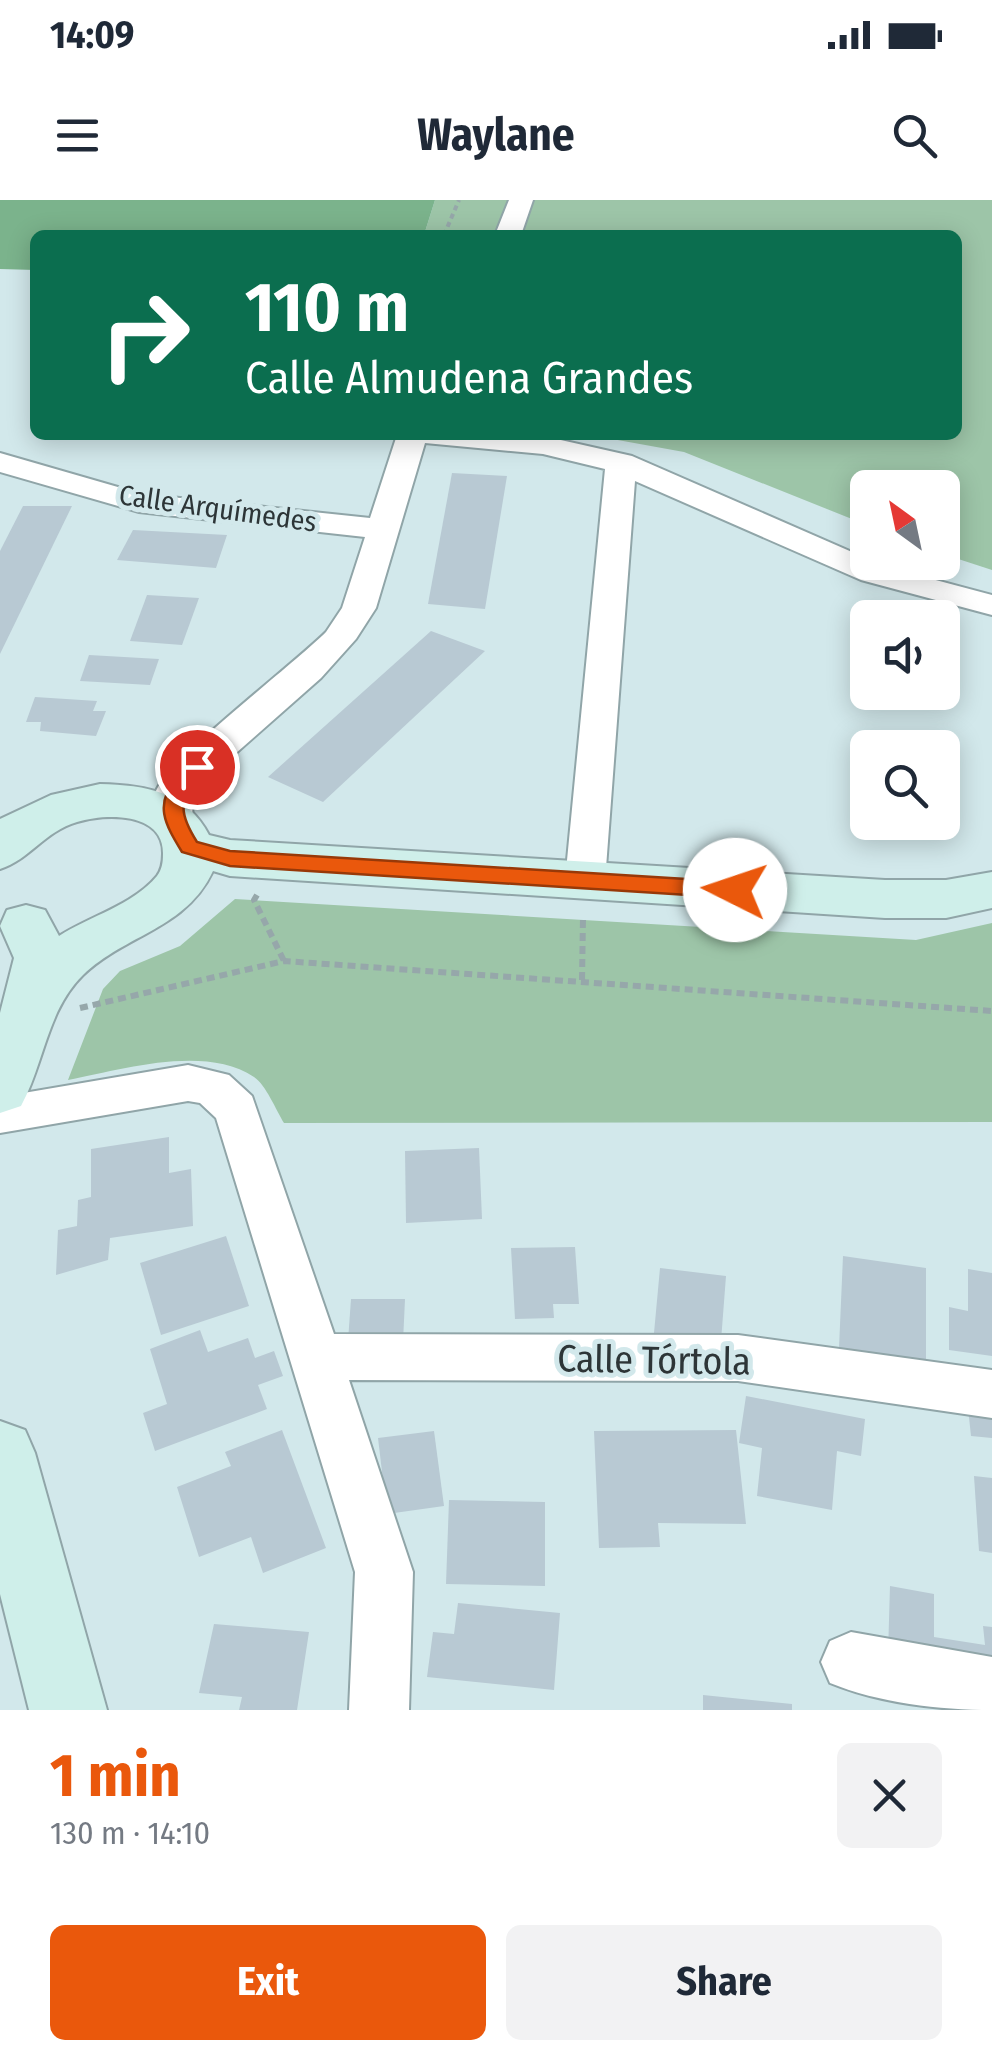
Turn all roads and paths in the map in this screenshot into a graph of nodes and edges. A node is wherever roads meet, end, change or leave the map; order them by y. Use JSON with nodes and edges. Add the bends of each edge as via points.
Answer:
{"nodes":[{"id":1,"x":459,"y":200,"type":"edge"},
{"id":2,"x":521,"y":200,"type":"edge"},
{"id":3,"x":446,"y":230,"type":"edge"},
{"id":4,"x":510,"y":230,"type":"edge"},
{"id":5,"x":410,"y":440,"type":"edge"},
{"id":6,"x":480,"y":440,"type":"edge"},
{"id":7,"x":621,"y":463,"type":"junction"},
{"id":8,"x":3,"y":469,"type":"edge"},
{"id":9,"x":380,"y":529,"type":"junction"},
{"id":10,"x":992,"y":604,"type":"edge"},
{"id":11,"x":197,"y":767,"type":"junction"},
{"id":12,"x":122,"y":800,"type":"junction"},
{"id":13,"x":9,"y":835,"type":"edge"},
{"id":14,"x":180,"y":852,"type":"junction"},
{"id":15,"x":277,"y":861,"type":"junction"},
{"id":16,"x":585,"y":880,"type":"junction"},
{"id":17,"x":992,"y":890,"type":"edge"},
{"id":18,"x":13,"y":913,"type":"edge"},
{"id":19,"x":111,"y":928,"type":"junction"},
{"id":20,"x":284,"y":961,"type":"junction"},
{"id":21,"x":582,"y":980,"type":"junction"},
{"id":22,"x":33,"y":1003,"type":"junction"},
{"id":23,"x":992,"y":1011,"type":"edge"},
{"id":24,"x":0,"y":1090,"type":"edge"},
{"id":25,"x":0,"y":1116,"type":"edge"},
{"id":26,"x":314,"y":1357,"type":"junction"},
{"id":27,"x":992,"y":1394,"type":"edge"},
{"id":28,"x":0,"y":1452,"type":"edge"},
{"id":29,"x":852,"y":1662,"type":"dead end"},
{"id":30,"x":992,"y":1687,"type":"edge"},
{"id":31,"x":68,"y":1710,"type":"edge"},
{"id":32,"x":378,"y":1710,"type":"edge"}],
"edges":[{"from":1,"to":3,"type":"path"},
{"from":2,"to":4,"type":"street"},
{"from":5,"to":9,"type":"street"},
{"from":6,"to":7,"type":"street"},
{"from":7,"to":10,"type":"street","via":[[802,546]]},
{"from":7,"to":16,"type":"street"},
{"from":8,"to":9,"type":"street","name":"Calle Arquímedes","via":[[139,503]]},
{"from":9,"to":11,"type":"street","via":[[359,608],[339,639]]},
{"from":11,"to":12,"type":"street","via":[[158,790]]},
{"from":11,"to":14,"type":"street","via":[[174,793]]},
{"from":12,"to":13,"type":"street","via":[[58,807]]},
{"from":12,"to":14,"type":"street","via":[[150,807]]},
{"from":14,"to":15,"type":"street","via":[[227,870]]},
{"from":14,"to":19,"type":"street","via":[[148,914]]},
{"from":15,"to":16,"type":"street"},
{"from":15,"to":20,"type":"path","via":[[254,900]]},
{"from":16,"to":17,"type":"street","via":[[885,899],[946,899]]},
{"from":16,"to":21,"type":"path"},
{"from":18,"to":19,"type":"street","via":[[60,933]]},
{"from":18,"to":22,"type":"street","via":[[42,958]]},
{"from":19,"to":22,"type":"street","via":[[66,959]]},
{"from":20,"to":21,"type":"path"},
{"from":20,"to":22,"type":"path","via":[[95,1006]]},
{"from":21,"to":23,"type":"path"},
{"from":22,"to":24,"type":"street"},
{"from":25,"to":26,"type":"street","via":[[188,1083],[213,1086],[236,1109]]},
{"from":26,"to":27,"type":"street","name":"Calle Tórtola","via":[[738,1358]]},
{"from":26,"to":32,"type":"street","via":[[384,1572]]},
{"from":28,"to":31,"type":"street"},
{"from":29,"to":30,"type":"street"}]}
